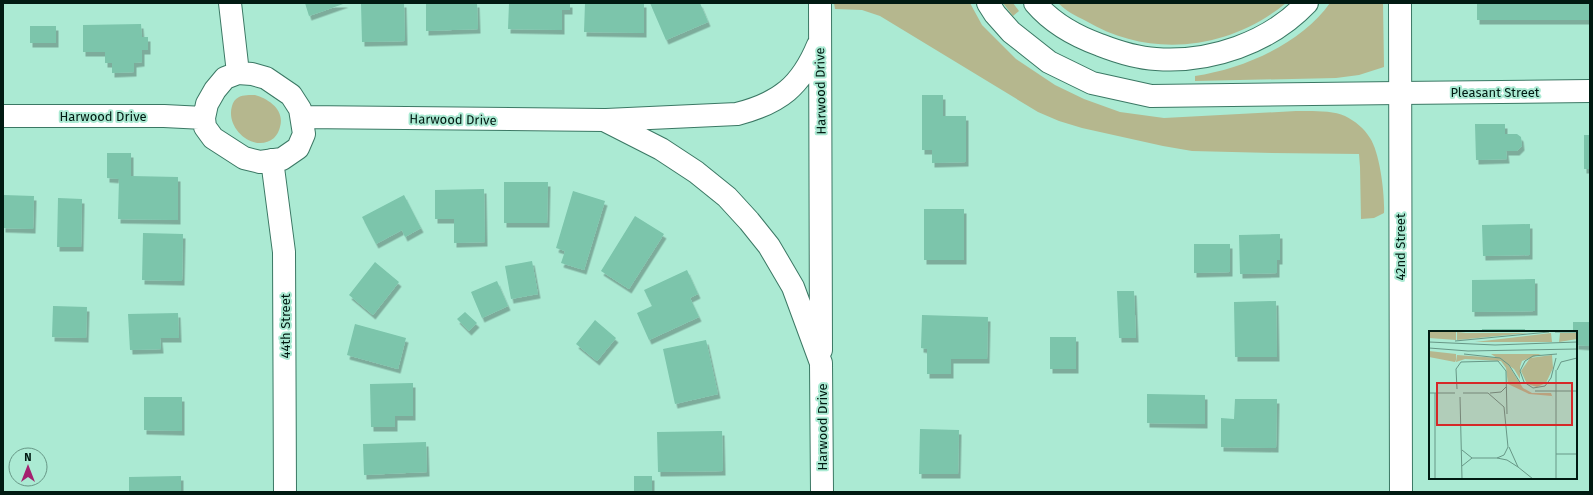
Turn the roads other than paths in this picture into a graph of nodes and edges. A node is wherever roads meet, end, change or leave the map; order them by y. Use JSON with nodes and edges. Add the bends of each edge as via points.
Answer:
{"nodes":[{"id":1,"x":230,"y":3,"type":"edge"},
{"id":2,"x":820,"y":3,"type":"edge"},
{"id":3,"x":988,"y":3,"type":"edge"},
{"id":4,"x":1035,"y":3,"type":"edge"},
{"id":5,"x":1307,"y":3,"type":"edge"},
{"id":6,"x":1400,"y":3,"type":"edge"},
{"id":7,"x":820,"y":41,"type":"junction"},
{"id":8,"x":238,"y":73,"type":"junction"},
{"id":9,"x":1590,"y":91,"type":"edge"},
{"id":10,"x":1400,"y":93,"type":"junction"},
{"id":11,"x":3,"y":116,"type":"edge"},
{"id":12,"x":302,"y":117,"type":"junction"},
{"id":13,"x":204,"y":118,"type":"junction"},
{"id":14,"x":604,"y":120,"type":"junction"},
{"id":15,"x":272,"y":160,"type":"junction"},
{"id":16,"x":822,"y":363,"type":"junction"},
{"id":17,"x":285,"y":492,"type":"edge"},
{"id":18,"x":822,"y":492,"type":"edge"},
{"id":19,"x":1401,"y":492,"type":"edge"}],
"edges":[{"from":1,"to":8,"type":"main road"},
{"from":2,"to":7,"type":"main road"},
{"from":3,"to":10,"type":"main road","name":"Pleasant Street","via":[[1011,32],[1049,62],[1092,83],[1151,96]]},
{"from":4,"to":5,"type":"main road","via":[[1056,23],[1094,43],[1134,56],[1175,60],[1216,55],[1255,40],[1271,32]]},
{"from":6,"to":10,"type":"main road","name":"42nd Street"},
{"from":7,"to":14,"type":"main road","name":"Harwood Drive","via":[[801,78],[790,89],[758,109],[738,114]]},
{"from":7,"to":16,"type":"main road","name":"Harwood Drive"},
{"from":8,"to":12,"type":"main road","via":[[266,78],[291,95]]},
{"from":8,"to":13,"type":"main road","via":[[224,78],[207,104]]},
{"from":9,"to":10,"type":"main road","name":"Pleasant Street"},
{"from":10,"to":19,"type":"main road","name":"42nd Street"},
{"from":11,"to":13,"type":"main road","name":"Harwood Drive"},
{"from":12,"to":14,"type":"main road","name":"Harwood Drive"},
{"from":12,"to":15,"type":"main road","via":[[304,134],[298,148],[282,159]]},
{"from":13,"to":15,"type":"main road","via":[[205,127],[213,138],[244,158],[260,162]]},
{"from":14,"to":16,"type":"main road","name":"Harwood Drive","via":[[696,172],[727,197],[749,221],[769,246],[793,287]]},
{"from":15,"to":17,"type":"main road","name":"44th Street","via":[[284,252]]},
{"from":16,"to":18,"type":"main road","name":"Harwood Drive"}]}
